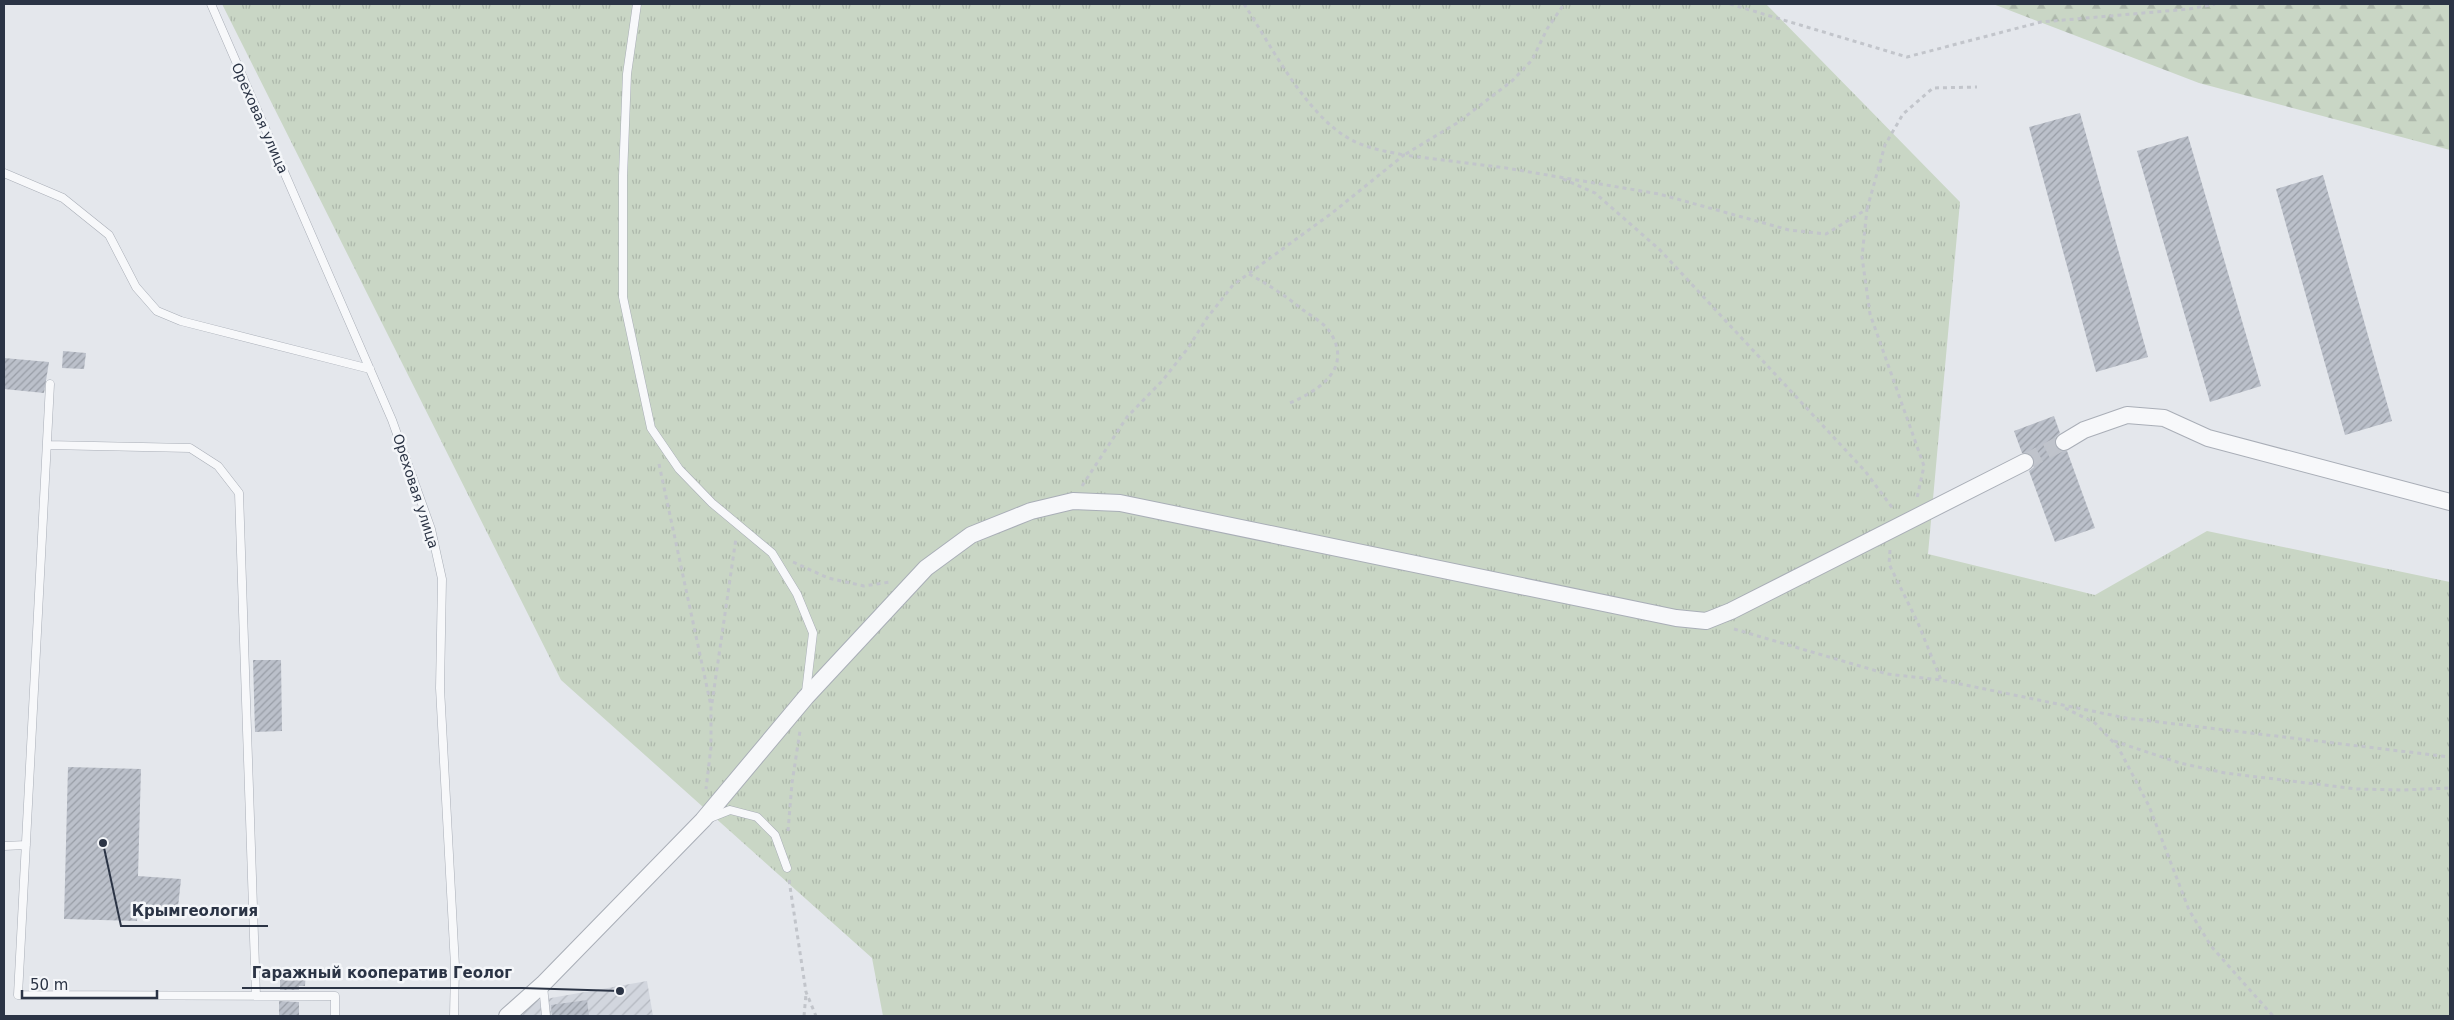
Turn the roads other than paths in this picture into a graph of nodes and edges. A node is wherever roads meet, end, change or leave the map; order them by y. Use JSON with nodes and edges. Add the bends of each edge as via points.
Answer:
{"nodes":[{"id":1,"x":210,"y":4,"type":"edge"},
{"id":2,"x":637,"y":4,"type":"edge"},
{"id":3,"x":4,"y":173,"type":"edge"},
{"id":4,"x":370,"y":369,"type":"junction"},
{"id":5,"x":50,"y":384,"type":"dead end"},
{"id":6,"x":2064,"y":442,"type":"tunnel mouth"},
{"id":7,"x":47,"y":445,"type":"junction"},
{"id":8,"x":2026,"y":462,"type":"tunnel mouth"},
{"id":9,"x":2450,"y":502,"type":"edge"},
{"id":10,"x":806,"y":696,"type":"junction"},
{"id":11,"x":703,"y":820,"type":"junction"},
{"id":12,"x":4,"y":846,"type":"edge"},
{"id":13,"x":26,"y":846,"type":"junction"},
{"id":14,"x":787,"y":868,"type":"dead end"},
{"id":15,"x":543,"y":984,"type":"junction"},
{"id":16,"x":256,"y":996,"type":"junction"},
{"id":17,"x":335,"y":1016,"type":"edge"},
{"id":18,"x":454,"y":1016,"type":"edge"},
{"id":19,"x":507,"y":1016,"type":"edge"},
{"id":20,"x":546,"y":1016,"type":"edge"}],
"edges":[{"from":1,"to":4,"type":"lane","name":"Ореховая улица"},
{"from":2,"to":10,"type":"lane","via":[[627,74],[623,297],[651,428],[679,469],[712,503],[772,553],[797,594],[813,633]]},
{"from":3,"to":4,"type":"lane","via":[[63,198],[109,235],[136,287],[157,311],[180,321]]},
{"from":4,"to":18,"type":"lane","name":"Ореховая улица","via":[[392,420],[430,529],[442,579],[440,688],[455,966]]},
{"from":5,"to":7,"type":"lane"},
{"from":6,"to":9,"type":"street","via":[[2084,430],[2127,415],[2164,418],[2208,438]]},
{"from":7,"to":13,"type":"lane"},
{"from":7,"to":16,"type":"lane","via":[[190,448],[218,466],[239,493]]},
{"from":8,"to":10,"type":"street","via":[[1706,621],[1676,618],[1120,503],[1072,500],[971,535],[926,568]]},
{"from":10,"to":11,"type":"street"},
{"from":11,"to":14,"type":"lane","via":[[730,810],[757,817],[775,835]]},
{"from":11,"to":15,"type":"street"},
{"from":12,"to":13,"type":"lane"},
{"from":13,"to":16,"type":"lane","via":[[18,995]]},
{"from":15,"to":19,"type":"street"},
{"from":15,"to":20,"type":"lane"},
{"from":16,"to":17,"type":"lane","via":[[335,996]]}]}
